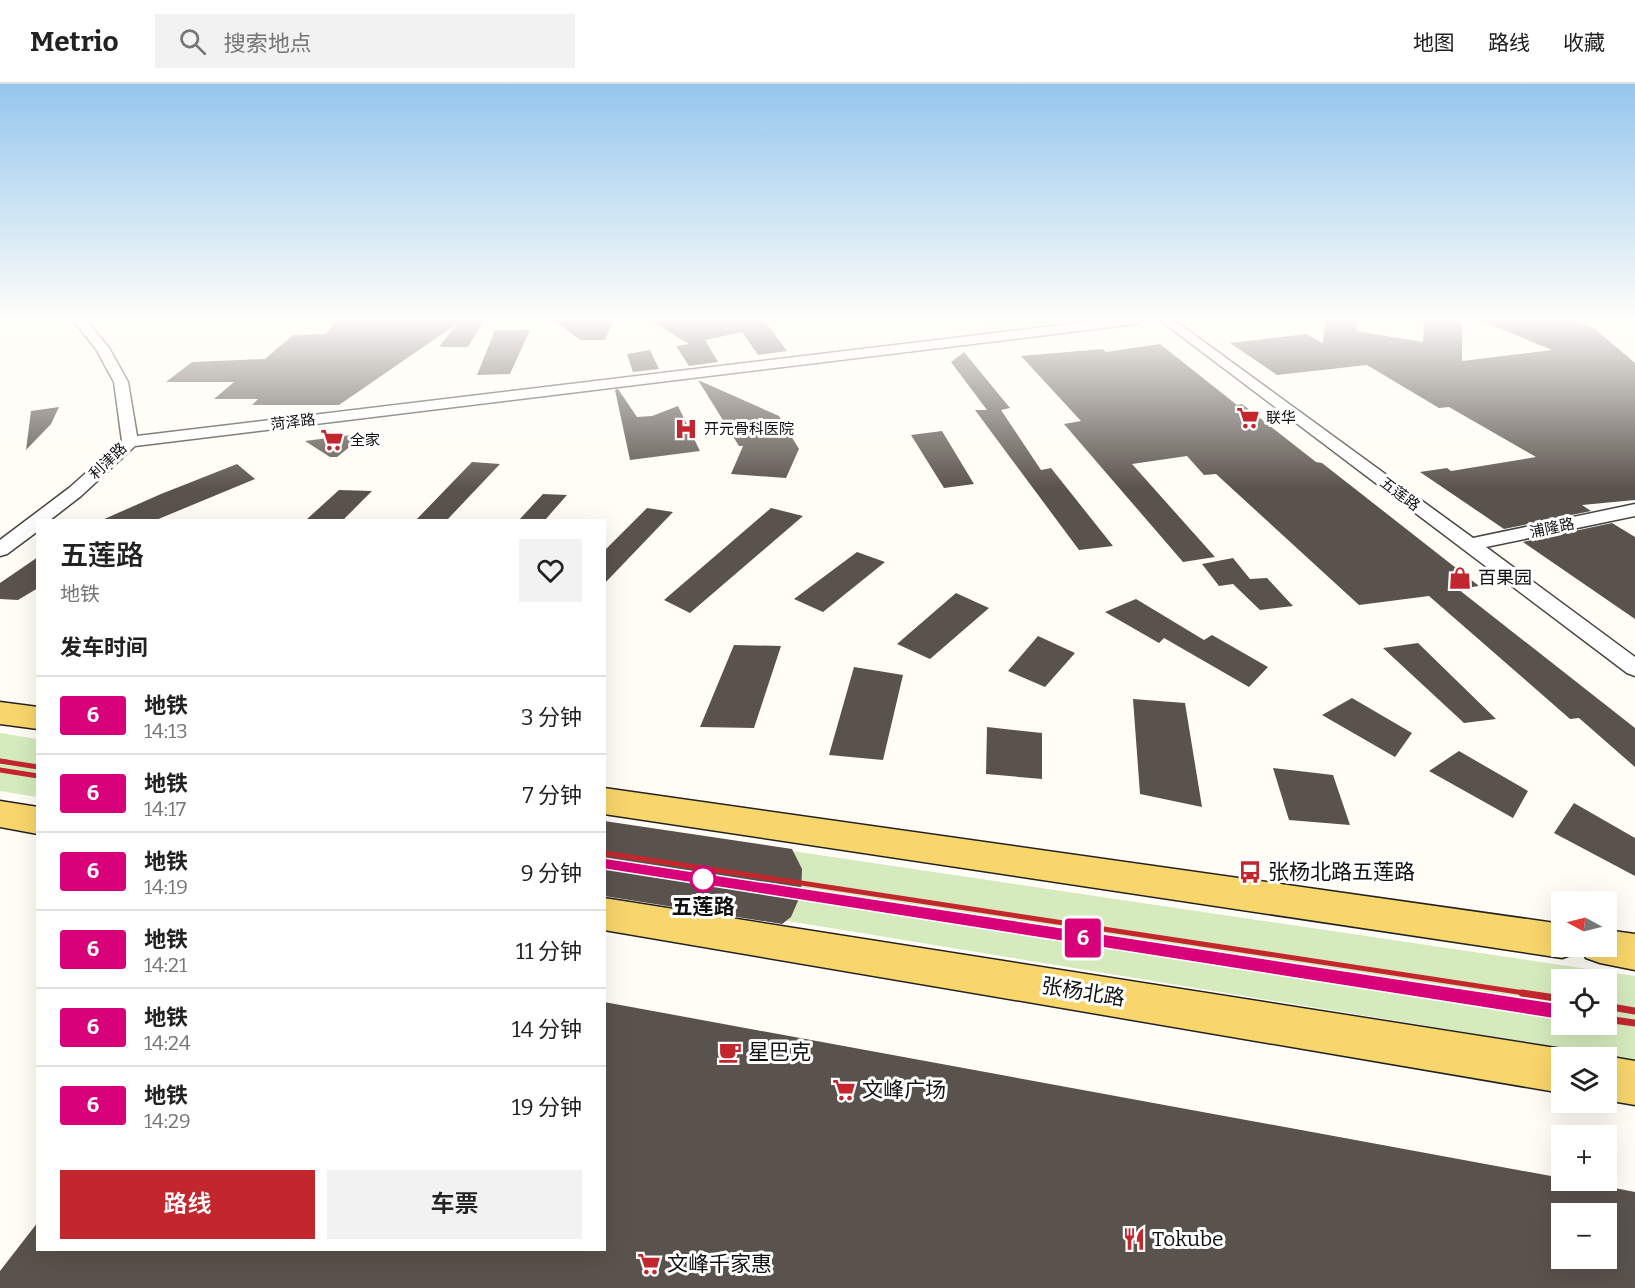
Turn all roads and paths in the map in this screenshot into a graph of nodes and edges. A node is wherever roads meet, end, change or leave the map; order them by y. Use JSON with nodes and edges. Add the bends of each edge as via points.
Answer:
{"nodes":[{"id":1,"x":118,"y":376,"type":"edge"},
{"id":2,"x":673,"y":376,"type":"edge"},
{"id":3,"x":1242,"y":376,"type":"edge"},
{"id":4,"x":130,"y":442,"type":"junction"},
{"id":5,"x":1635,"y":510,"type":"edge"},
{"id":6,"x":41,"y":519,"type":"edge"},
{"id":7,"x":36,"y":523,"type":"edge"},
{"id":8,"x":1469,"y":545,"type":"junction"},
{"id":9,"x":0,"y":550,"type":"edge"},
{"id":10,"x":1635,"y":668,"type":"edge"},
{"id":11,"x":0,"y":713,"type":"edge"},
{"id":12,"x":36,"y":718,"type":"edge"},
{"id":13,"x":606,"y":801,"type":"edge"},
{"id":14,"x":0,"y":814,"type":"edge"},
{"id":15,"x":36,"y":820,"type":"edge"},
{"id":16,"x":606,"y":914,"type":"edge"},
{"id":17,"x":1551,"y":939,"type":"edge"},
{"id":18,"x":1617,"y":949,"type":"edge"},
{"id":19,"x":1635,"y":952,"type":"edge"},
{"id":20,"x":1551,"y":1069,"type":"edge"},
{"id":21,"x":1617,"y":1080,"type":"edge"},
{"id":22,"x":1635,"y":1083,"type":"edge"}],
"edges":[{"from":1,"to":4,"type":"street","name":"利津路"},
{"from":2,"to":4,"type":"street","name":"菏泽路"},
{"from":3,"to":8,"type":"street","name":"五莲路"},
{"from":4,"to":6,"type":"street","name":"利津路"},
{"from":5,"to":8,"type":"street","name":"浦隆路"},
{"from":7,"to":9,"type":"street","name":"利津路"},
{"from":8,"to":10,"type":"street","name":"五莲路"},
{"from":11,"to":12,"type":"main road"},
{"from":13,"to":17,"type":"main road"},
{"from":14,"to":15,"type":"main road"},
{"from":16,"to":20,"type":"main road","name":"张杨北路"},
{"from":18,"to":19,"type":"main road"},
{"from":21,"to":22,"type":"main road"}]}
